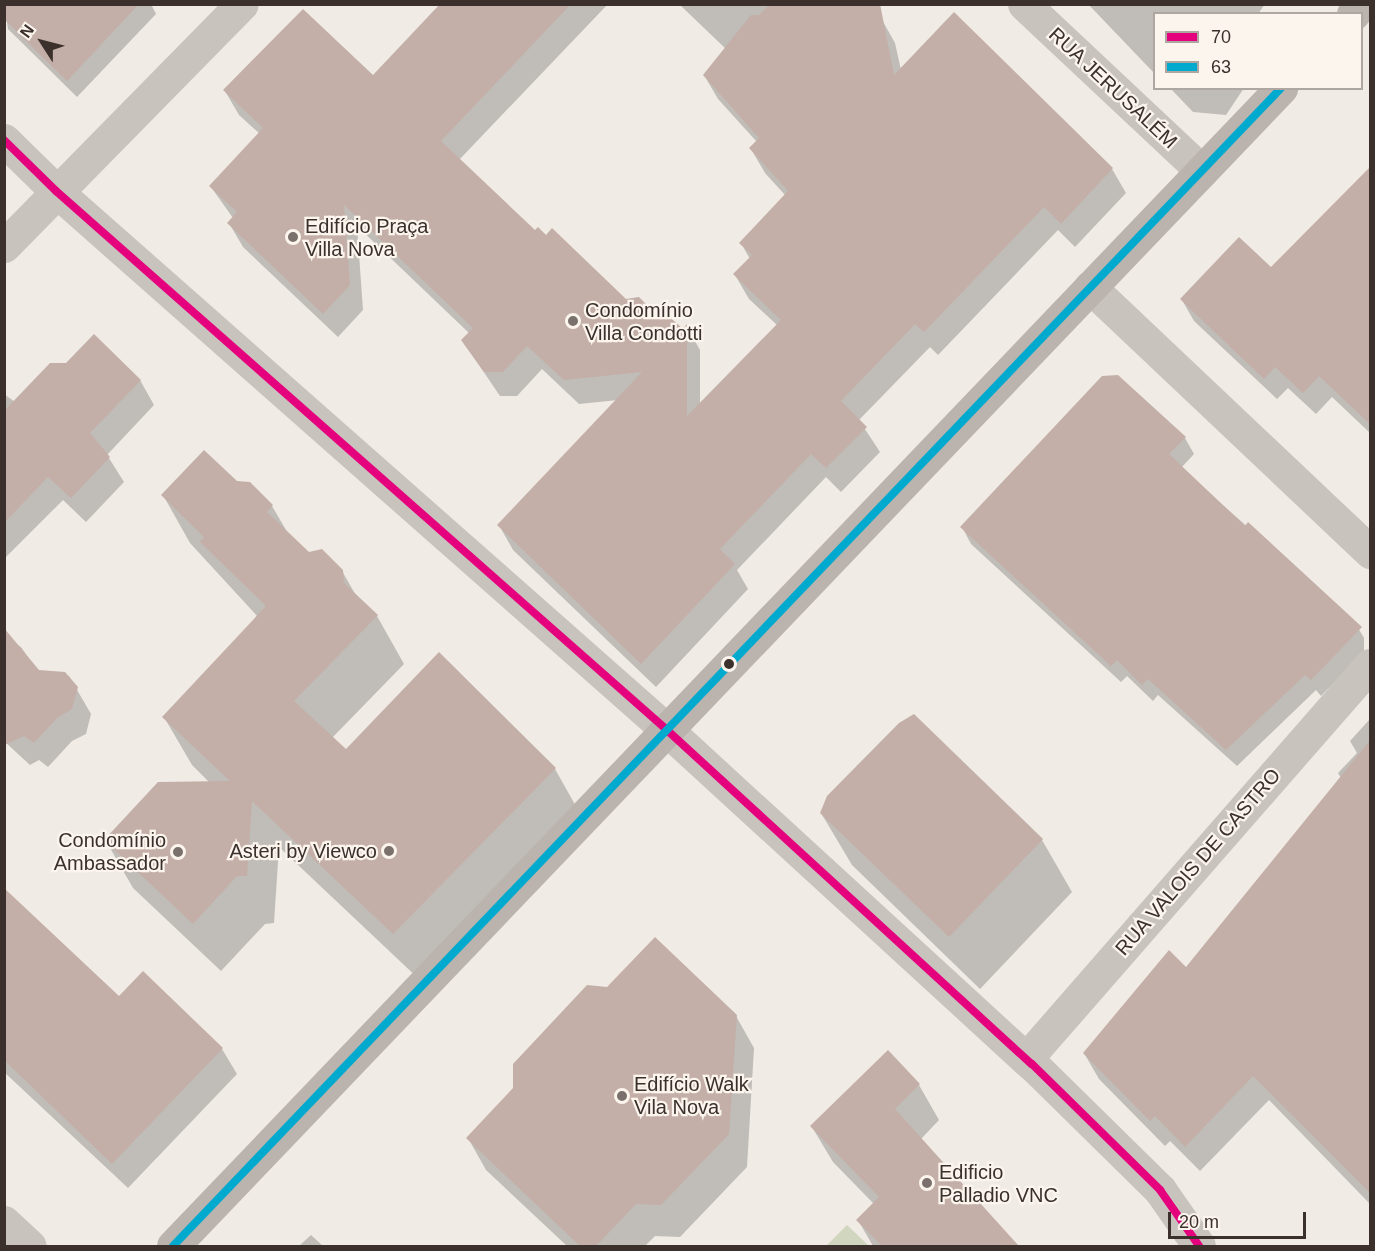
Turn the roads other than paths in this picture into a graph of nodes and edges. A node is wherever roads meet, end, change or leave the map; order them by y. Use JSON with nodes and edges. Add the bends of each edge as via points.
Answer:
{"nodes":[{"id":1,"x":242,"y":4,"type":"edge"},
{"id":2,"x":1023,"y":4,"type":"edge"},
{"id":3,"x":1279,"y":90,"type":"edge"},
{"id":4,"x":4,"y":140,"type":"edge"},
{"id":5,"x":1202,"y":171,"type":"junction"},
{"id":6,"x":56,"y":191,"type":"junction"},
{"id":7,"x":4,"y":246,"type":"edge"},
{"id":8,"x":1090,"y":287,"type":"junction"},
{"id":9,"x":1371,"y":552,"type":"edge"},
{"id":10,"x":1371,"y":665,"type":"edge"},
{"id":11,"x":668,"y":731,"type":"junction"},
{"id":12,"x":1026,"y":1059,"type":"junction"},
{"id":13,"x":4,"y":1222,"type":"edge"},
{"id":14,"x":30,"y":1246,"type":"edge"},
{"id":15,"x":173,"y":1246,"type":"edge"},
{"id":16,"x":1199,"y":1246,"type":"edge"}],
"edges":[{"from":1,"to":6,"type":"street"},
{"from":2,"to":5,"type":"street","name":"RUA JERUSALÉM"},
{"from":3,"to":5,"type":"street"},
{"from":4,"to":6,"type":"street"},
{"from":5,"to":8,"type":"street"},
{"from":6,"to":7,"type":"street"},
{"from":6,"to":11,"type":"street"},
{"from":8,"to":9,"type":"street"},
{"from":8,"to":11,"type":"street"},
{"from":10,"to":12,"type":"street","name":"RUA VALOIS DE CASTRO"},
{"from":11,"to":12,"type":"street"},
{"from":11,"to":15,"type":"street"},
{"from":12,"to":16,"type":"street","via":[[1160,1190]]},
{"from":13,"to":14,"type":"street"}]}
